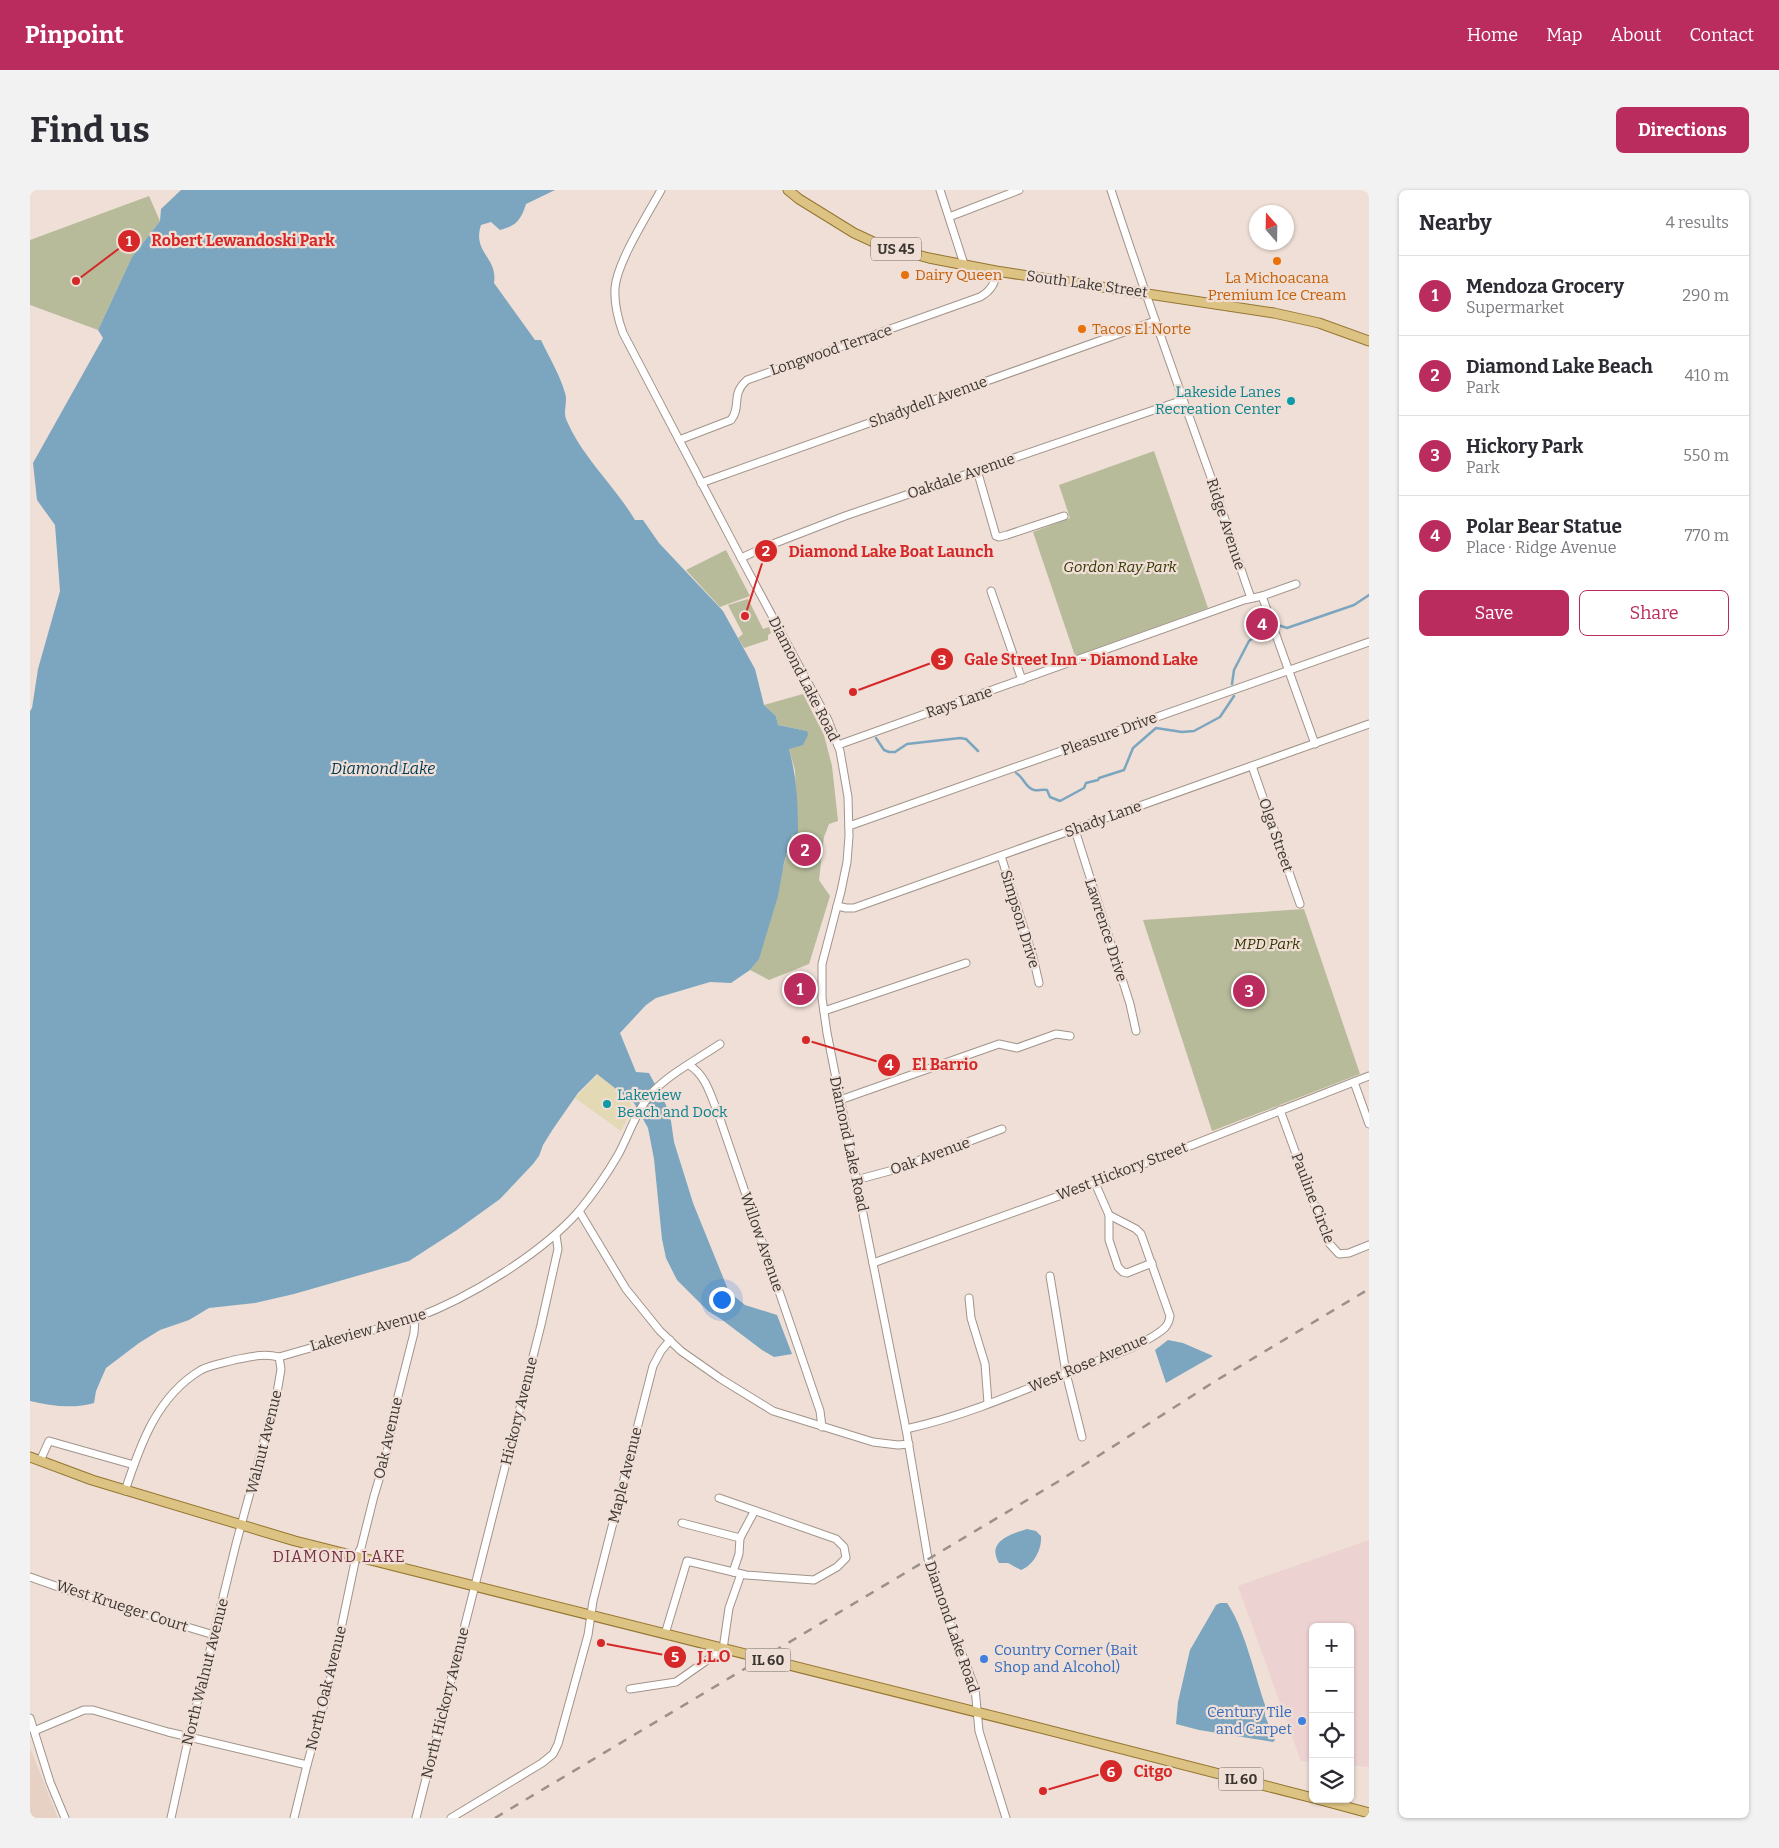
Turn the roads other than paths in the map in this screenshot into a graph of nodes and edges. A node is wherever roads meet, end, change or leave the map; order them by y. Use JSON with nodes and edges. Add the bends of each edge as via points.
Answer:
{"nodes":[{"id":1,"x":660,"y":190,"type":"edge"},
{"id":2,"x":788,"y":190,"type":"edge"},
{"id":3,"x":940,"y":190,"type":"edge"},
{"id":4,"x":1020,"y":190,"type":"edge"},
{"id":5,"x":1111,"y":190,"type":"edge"},
{"id":6,"x":949,"y":217,"type":"junction"},
{"id":7,"x":964,"y":264,"type":"junction"},
{"id":8,"x":996,"y":271,"type":"junction"},
{"id":9,"x":1144,"y":293,"type":"junction"},
{"id":10,"x":1155,"y":321,"type":"junction"},
{"id":11,"x":1369,"y":340,"type":"edge"},
{"id":12,"x":1183,"y":400,"type":"junction"},
{"id":13,"x":679,"y":440,"type":"junction"},
{"id":14,"x":977,"y":470,"type":"junction"},
{"id":15,"x":702,"y":483,"type":"junction"},
{"id":16,"x":1064,"y":516,"type":"dead end"},
{"id":17,"x":741,"y":558,"type":"junction"},
{"id":18,"x":1296,"y":584,"type":"dead end"},
{"id":19,"x":991,"y":591,"type":"dead end"},
{"id":20,"x":1262,"y":596,"type":"junction"},
{"id":21,"x":1251,"y":598,"type":"junction"},
{"id":22,"x":1369,"y":642,"type":"edge"},
{"id":23,"x":1289,"y":669,"type":"junction"},
{"id":24,"x":1022,"y":680,"type":"junction"},
{"id":25,"x":1369,"y":724,"type":"edge"},
{"id":26,"x":1315,"y":744,"type":"junction"},
{"id":27,"x":838,"y":745,"type":"junction"},
{"id":28,"x":1252,"y":766,"type":"junction"},
{"id":29,"x":849,"y":826,"type":"junction"},
{"id":30,"x":1075,"y":830,"type":"junction"},
{"id":31,"x":1001,"y":856,"type":"junction"},
{"id":32,"x":1300,"y":904,"type":"dead end"},
{"id":33,"x":837,"y":906,"type":"junction"},
{"id":34,"x":966,"y":963,"type":"dead end"},
{"id":35,"x":1038,"y":984,"type":"dead end"},
{"id":36,"x":824,"y":1011,"type":"junction"},
{"id":37,"x":1136,"y":1031,"type":"dead end"},
{"id":38,"x":1070,"y":1036,"type":"dead end"},
{"id":39,"x":720,"y":1044,"type":"dead end"},
{"id":40,"x":689,"y":1065,"type":"junction"},
{"id":41,"x":1369,"y":1076,"type":"edge"},
{"id":42,"x":1354,"y":1082,"type":"junction"},
{"id":43,"x":840,"y":1100,"type":"junction"},
{"id":44,"x":1280,"y":1110,"type":"junction"},
{"id":45,"x":1369,"y":1124,"type":"edge"},
{"id":46,"x":1002,"y":1129,"type":"dead end"},
{"id":47,"x":856,"y":1180,"type":"junction"},
{"id":48,"x":1095,"y":1183,"type":"junction"},
{"id":49,"x":578,"y":1211,"type":"junction"},
{"id":50,"x":1109,"y":1215,"type":"junction"},
{"id":51,"x":556,"y":1235,"type":"junction"},
{"id":52,"x":1369,"y":1244,"type":"edge"},
{"id":53,"x":874,"y":1263,"type":"junction"},
{"id":54,"x":1152,"y":1263,"type":"junction"},
{"id":55,"x":1050,"y":1276,"type":"dead end"},
{"id":56,"x":969,"y":1298,"type":"dead end"},
{"id":57,"x":415,"y":1318,"type":"junction"},
{"id":58,"x":670,"y":1340,"type":"junction"},
{"id":59,"x":279,"y":1357,"type":"junction"},
{"id":60,"x":1066,"y":1373,"type":"junction"},
{"id":61,"x":988,"y":1403,"type":"junction"},
{"id":62,"x":822,"y":1427,"type":"junction"},
{"id":63,"x":906,"y":1429,"type":"junction"},
{"id":64,"x":1082,"y":1437,"type":"dead end"},
{"id":65,"x":908,"y":1444,"type":"junction"},
{"id":66,"x":30,"y":1457,"type":"edge"},
{"id":67,"x":40,"y":1461,"type":"junction"},
{"id":68,"x":134,"y":1465,"type":"junction"},
{"id":69,"x":126,"y":1491,"type":"junction"},
{"id":70,"x":719,"y":1498,"type":"dead end"},
{"id":71,"x":754,"y":1512,"type":"junction"},
{"id":72,"x":682,"y":1523,"type":"dead end"},
{"id":73,"x":242,"y":1526,"type":"junction"},
{"id":74,"x":740,"y":1538,"type":"junction"},
{"id":75,"x":356,"y":1558,"type":"junction"},
{"id":76,"x":737,"y":1573,"type":"junction"},
{"id":77,"x":30,"y":1577,"type":"edge"},
{"id":78,"x":475,"y":1587,"type":"junction"},
{"id":79,"x":591,"y":1616,"type":"junction"},
{"id":80,"x":665,"y":1634,"type":"junction"},
{"id":81,"x":214,"y":1635,"type":"junction"},
{"id":82,"x":723,"y":1649,"type":"junction"},
{"id":83,"x":630,"y":1689,"type":"dead end"},
{"id":84,"x":976,"y":1713,"type":"junction"},
{"id":85,"x":30,"y":1718,"type":"edge"},
{"id":86,"x":34,"y":1731,"type":"junction"},
{"id":87,"x":188,"y":1736,"type":"junction"},
{"id":88,"x":307,"y":1765,"type":"junction"},
{"id":89,"x":1309,"y":1797,"type":"edge"},
{"id":90,"x":1333,"y":1803,"type":"edge"},
{"id":91,"x":1369,"y":1812,"type":"edge"},
{"id":92,"x":65,"y":1818,"type":"edge"},
{"id":93,"x":171,"y":1818,"type":"edge"},
{"id":94,"x":294,"y":1818,"type":"edge"},
{"id":95,"x":416,"y":1818,"type":"edge"},
{"id":96,"x":450,"y":1818,"type":"edge"},
{"id":97,"x":1006,"y":1818,"type":"edge"}],
"edges":[{"from":1,"to":13,"type":"street","name":"Diamond Lake Road","via":[[620,268],[615,288],[616,310],[623,333]]},
{"from":2,"to":7,"type":"main road","name":"South Lake Street","number":"US 45","via":[[854,233],[880,245]]},
{"from":3,"to":6,"type":"street"},
{"from":4,"to":6,"type":"street"},
{"from":5,"to":9,"type":"street","name":"Ridge Avenue"},
{"from":6,"to":7,"type":"street"},
{"from":7,"to":8,"type":"main road","name":"South Lake Street","number":"US 45"},
{"from":8,"to":9,"type":"main road","name":"South Lake Street","number":"US 45"},
{"from":8,"to":13,"type":"street","name":"Longwood Terrace","via":[[992,287],[980,297],[746,380],[736,394],[736,413],[731,420]]},
{"from":9,"to":10,"type":"street","name":"Ridge Avenue"},
{"from":9,"to":11,"type":"main road","name":"South Lake Street","number":"US 45","via":[[1281,315],[1319,323]]},
{"from":10,"to":12,"type":"street","name":"Ridge Avenue"},
{"from":10,"to":15,"type":"street","name":"Shadydell Avenue"},
{"from":12,"to":14,"type":"street","name":"Oakdale Avenue"},
{"from":12,"to":21,"type":"street","name":"Ridge Avenue"},
{"from":13,"to":15,"type":"street","name":"Diamond Lake Road"},
{"from":14,"to":16,"type":"street","via":[[996,536]]},
{"from":14,"to":17,"type":"street","name":"Oakdale Avenue","via":[[845,516]]},
{"from":15,"to":17,"type":"street","name":"Diamond Lake Road"},
{"from":17,"to":27,"type":"street","name":"Diamond Lake Road","via":[[828,720]]},
{"from":18,"to":20,"type":"street"},
{"from":19,"to":24,"type":"street"},
{"from":20,"to":21,"type":"street"},
{"from":20,"to":23,"type":"street"},
{"from":21,"to":24,"type":"street","name":"Rays Lane"},
{"from":22,"to":23,"type":"street","name":"Pleasure Drive"},
{"from":23,"to":26,"type":"street"},
{"from":23,"to":29,"type":"street","name":"Pleasure Drive"},
{"from":24,"to":27,"type":"street","name":"Rays Lane"},
{"from":25,"to":26,"type":"street","name":"Shady Lane"},
{"from":26,"to":28,"type":"street","name":"Shady Lane"},
{"from":27,"to":29,"type":"street","name":"Diamond Lake Road","via":[[846,778]]},
{"from":28,"to":30,"type":"street","name":"Shady Lane"},
{"from":28,"to":32,"type":"street","name":"Olga Street"},
{"from":29,"to":33,"type":"street","name":"Diamond Lake Road","via":[[847,862]]},
{"from":30,"to":31,"type":"street","name":"Shady Lane"},
{"from":30,"to":37,"type":"street","name":"Lawrence Drive"},
{"from":31,"to":33,"type":"street","name":"Shady Lane","via":[[854,908]]},
{"from":31,"to":35,"type":"street","name":"Simpson Drive","via":[[1033,957]]},
{"from":33,"to":36,"type":"street","name":"Diamond Lake Road","via":[[822,961]]},
{"from":34,"to":36,"type":"street"},
{"from":36,"to":43,"type":"street","name":"Diamond Lake Road"},
{"from":38,"to":43,"type":"street","via":[[1056,1034],[1017,1048],[999,1044]]},
{"from":39,"to":40,"type":"street","name":"Lakeview Avenue"},
{"from":40,"to":49,"type":"street","name":"Lakeview Avenue","via":[[650,1095],[618,1155]]},
{"from":40,"to":62,"type":"street","name":"Willow Avenue","via":[[704,1078],[719,1116],[820,1411]]},
{"from":41,"to":42,"type":"street","name":"West Hickory Street"},
{"from":42,"to":44,"type":"street","name":"West Hickory Street"},
{"from":42,"to":45,"type":"street"},
{"from":43,"to":47,"type":"street","name":"Diamond Lake Road"},
{"from":44,"to":48,"type":"street","name":"West Hickory Street"},
{"from":44,"to":52,"type":"street","name":"Pauline Circle","via":[[1328,1242],[1339,1254]]},
{"from":46,"to":47,"type":"street","name":"Oak Avenue","via":[[893,1170]]},
{"from":47,"to":53,"type":"street","name":"Diamond Lake Road"},
{"from":48,"to":50,"type":"street"},
{"from":48,"to":53,"type":"street","name":"West Hickory Street"},
{"from":49,"to":51,"type":"street","name":"Lakeview Avenue"},
{"from":49,"to":58,"type":"street","via":[[626,1289]]},
{"from":50,"to":54,"type":"street","name":"West Rose Avenue","via":[[1139,1230]]},
{"from":50,"to":54,"type":"street","via":[[1109,1240],[1118,1267],[1127,1273]]},
{"from":51,"to":57,"type":"street","name":"Lakeview Avenue","via":[[483,1285]]},
{"from":51,"to":78,"type":"street","name":"Hickory Avenue","via":[[557,1255],[541,1325]]},
{"from":53,"to":63,"type":"street","name":"Diamond Lake Road"},
{"from":54,"to":60,"type":"street","name":"West Rose Avenue","via":[[1170,1316],[1168,1324],[1144,1342]]},
{"from":55,"to":60,"type":"street"},
{"from":56,"to":61,"type":"street","via":[[971,1318],[985,1364]]},
{"from":57,"to":59,"type":"street","name":"Lakeview Avenue"},
{"from":57,"to":75,"type":"street","name":"Oak Avenue","via":[[387,1453]]},
{"from":58,"to":62,"type":"street","via":[[721,1379],[773,1411]]},
{"from":58,"to":79,"type":"street","name":"Maple Avenue","via":[[653,1366]]},
{"from":59,"to":68,"type":"street","name":"Lakeview Avenue","via":[[259,1355],[227,1362],[201,1370],[183,1383],[156,1415]]},
{"from":59,"to":73,"type":"street","name":"Walnut Avenue","via":[[277,1392]]},
{"from":60,"to":61,"type":"street","name":"West Rose Avenue"},
{"from":60,"to":64,"type":"street"},
{"from":61,"to":63,"type":"street","name":"West Rose Avenue"},
{"from":62,"to":65,"type":"street","via":[[874,1442]]},
{"from":63,"to":65,"type":"street","name":"Diamond Lake Road"},
{"from":65,"to":84,"type":"street","name":"Diamond Lake Road","via":[[931,1572],[975,1688]]},
{"from":66,"to":67,"type":"main road","number":"IL 60"},
{"from":67,"to":68,"type":"street","via":[[49,1441]]},
{"from":67,"to":69,"type":"main road","number":"IL 60"},
{"from":68,"to":69,"type":"street","name":"Lakeview Avenue"},
{"from":69,"to":73,"type":"main road","number":"IL 60"},
{"from":70,"to":71,"type":"street"},
{"from":71,"to":74,"type":"street"},
{"from":71,"to":76,"type":"street","via":[[836,1539],[844,1547],[846,1558],[814,1580],[764,1578]]},
{"from":72,"to":74,"type":"street"},
{"from":73,"to":75,"type":"main road","number":"IL 60"},
{"from":73,"to":81,"type":"street","name":"North Walnut Avenue"},
{"from":74,"to":76,"type":"street"},
{"from":75,"to":78,"type":"main road","number":"IL 60"},
{"from":75,"to":88,"type":"street","name":"North Oak Avenue","via":[[329,1686]]},
{"from":76,"to":80,"type":"street","via":[[687,1561]]},
{"from":76,"to":82,"type":"street"},
{"from":77,"to":81,"type":"street","name":"West Krueger Court"},
{"from":78,"to":79,"type":"main road","number":"IL 60"},
{"from":78,"to":95,"type":"street","name":"North Hickory Avenue"},
{"from":79,"to":80,"type":"main road","number":"IL 60"},
{"from":79,"to":96,"type":"street","name":"Maple Avenue","via":[[553,1754]]},
{"from":80,"to":82,"type":"main road","number":"IL 60"},
{"from":81,"to":87,"type":"street","name":"North Walnut Avenue"},
{"from":82,"to":83,"type":"street","via":[[676,1682]]},
{"from":82,"to":84,"type":"main road","number":"IL 60"},
{"from":84,"to":89,"type":"main road","number":"IL 60"},
{"from":84,"to":97,"type":"street","name":"Diamond Lake Road","via":[[983,1750]]},
{"from":85,"to":86,"type":"street"},
{"from":86,"to":87,"type":"street","via":[[84,1710],[93,1710]]},
{"from":86,"to":92,"type":"street"},
{"from":87,"to":88,"type":"street"},
{"from":87,"to":93,"type":"street","name":"North Walnut Avenue"},
{"from":88,"to":94,"type":"street","name":"North Oak Avenue"},
{"from":90,"to":91,"type":"main road"}]}
